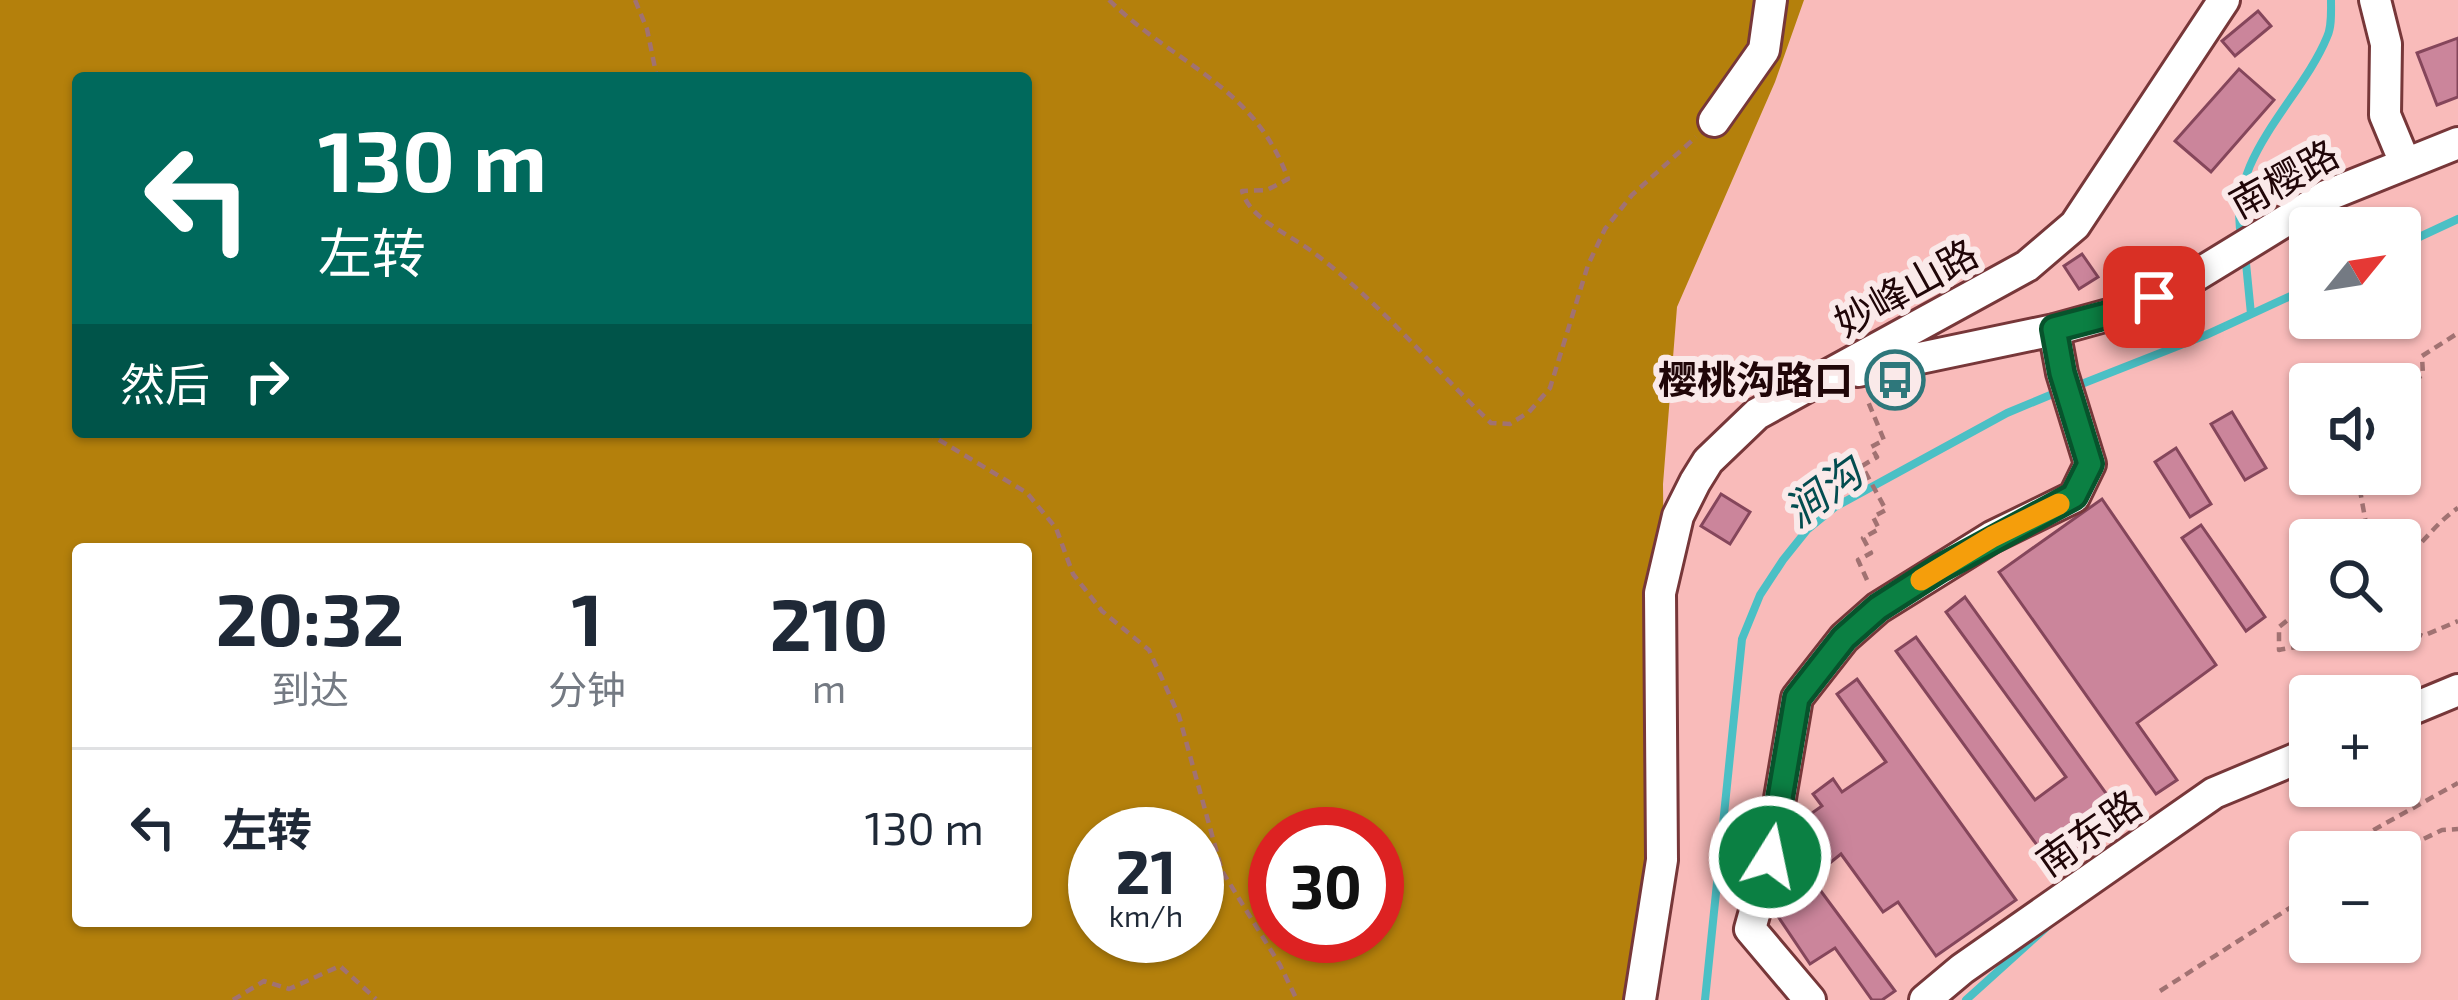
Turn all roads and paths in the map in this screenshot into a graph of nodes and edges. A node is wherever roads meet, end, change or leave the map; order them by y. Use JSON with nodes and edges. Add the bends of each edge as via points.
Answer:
{"nodes":[{"id":1,"x":635,"y":0,"type":"edge"},
{"id":2,"x":1109,"y":0,"type":"edge"},
{"id":3,"x":1772,"y":0,"type":"edge"},
{"id":4,"x":2224,"y":0,"type":"edge"},
{"id":5,"x":2375,"y":0,"type":"edge"},
{"id":6,"x":655,"y":72,"type":"edge"},
{"id":7,"x":1714,"y":121,"type":"joint"},
{"id":8,"x":2458,"y":143,"type":"edge"},
{"id":9,"x":2405,"y":163,"type":"junction"},
{"id":10,"x":2054,"y":329,"type":"junction"},
{"id":11,"x":2458,"y":333,"type":"edge"},
{"id":12,"x":2421,"y":375,"type":"edge"},
{"id":13,"x":1806,"y":386,"type":"junction"},
{"id":14,"x":1872,"y":418,"type":"dead end"},
{"id":15,"x":936,"y":438,"type":"edge"},
{"id":16,"x":2458,"y":508,"type":"edge"},
{"id":17,"x":2421,"y":544,"type":"edge"},
{"id":18,"x":1862,"y":568,"type":"dead end"},
{"id":19,"x":2289,"y":619,"type":"edge"},
{"id":20,"x":2458,"y":621,"type":"edge"},
{"id":21,"x":2421,"y":635,"type":"edge"},
{"id":22,"x":2289,"y":648,"type":"edge"},
{"id":23,"x":2458,"y":690,"type":"edge"},
{"id":24,"x":2421,"y":706,"type":"edge"},
{"id":25,"x":2289,"y":762,"type":"edge"},
{"id":26,"x":2458,"y":784,"type":"edge"},
{"id":27,"x":2458,"y":829,"type":"edge"},
{"id":28,"x":2372,"y":831,"type":"edge"},
{"id":29,"x":2421,"y":840,"type":"edge"},
{"id":30,"x":2289,"y":908,"type":"edge"},
{"id":31,"x":2160,"y":991,"type":"dead end"},
{"id":32,"x":376,"y":999,"type":"edge"},
{"id":33,"x":232,"y":1000,"type":"edge"},
{"id":34,"x":1297,"y":1000,"type":"edge"},
{"id":35,"x":1640,"y":1000,"type":"edge"},
{"id":36,"x":1810,"y":1000,"type":"edge"},
{"id":37,"x":1925,"y":1000,"type":"edge"}],
"edges":[{"from":1,"to":6,"type":"path"},
{"from":2,"to":7,"type":"path","via":[[1257,119],[1288,179],[1242,191],[1246,205],[1371,302],[1491,423],[1510,424],[1550,388],[1605,229]]},
{"from":3,"to":7,"type":"street","via":[[1763,50]]},
{"from":4,"to":13,"type":"street","name":"妙峰山路","via":[[2075,225],[2027,266]]},
{"from":5,"to":9,"type":"street","via":[[2386,44],[2385,115]]},
{"from":8,"to":9,"type":"street","name":"南樱路"},
{"from":9,"to":10,"type":"street","name":"南樱路","via":[[2342,188],[2130,309]]},
{"from":10,"to":13,"type":"street","name":"南樱路"},
{"from":10,"to":36,"type":"street","via":[[2090,464],[2074,496],[1878,608],[1797,698],[1750,928]]},
{"from":11,"to":12,"type":"path","via":[[2422,356]]},
{"from":13,"to":35,"type":"street","name":"妙峰山路","via":[[1757,415],[1708,461],[1664,562],[1662,860]]},
{"from":14,"to":18,"type":"path","via":[[1884,440],[1862,466],[1886,510],[1873,517],[1880,529],[1863,538],[1871,553],[1858,560]]},
{"from":15,"to":34,"type":"path","via":[[1027,493],[1056,528],[1072,574],[1149,650],[1179,716],[1222,872]]},
{"from":16,"to":17,"type":"path"},
{"from":19,"to":22,"type":"path","via":[[2279,627],[2278,650]]},
{"from":20,"to":21,"type":"path"},
{"from":23,"to":24,"type":"street"},
{"from":25,"to":37,"type":"street","name":"南东路","via":[[2214,793]]},
{"from":26,"to":28,"type":"path"},
{"from":27,"to":29,"type":"path"},
{"from":30,"to":31,"type":"path"},
{"from":32,"to":33,"type":"path","via":[[340,966],[289,989],[264,981]]}]}
